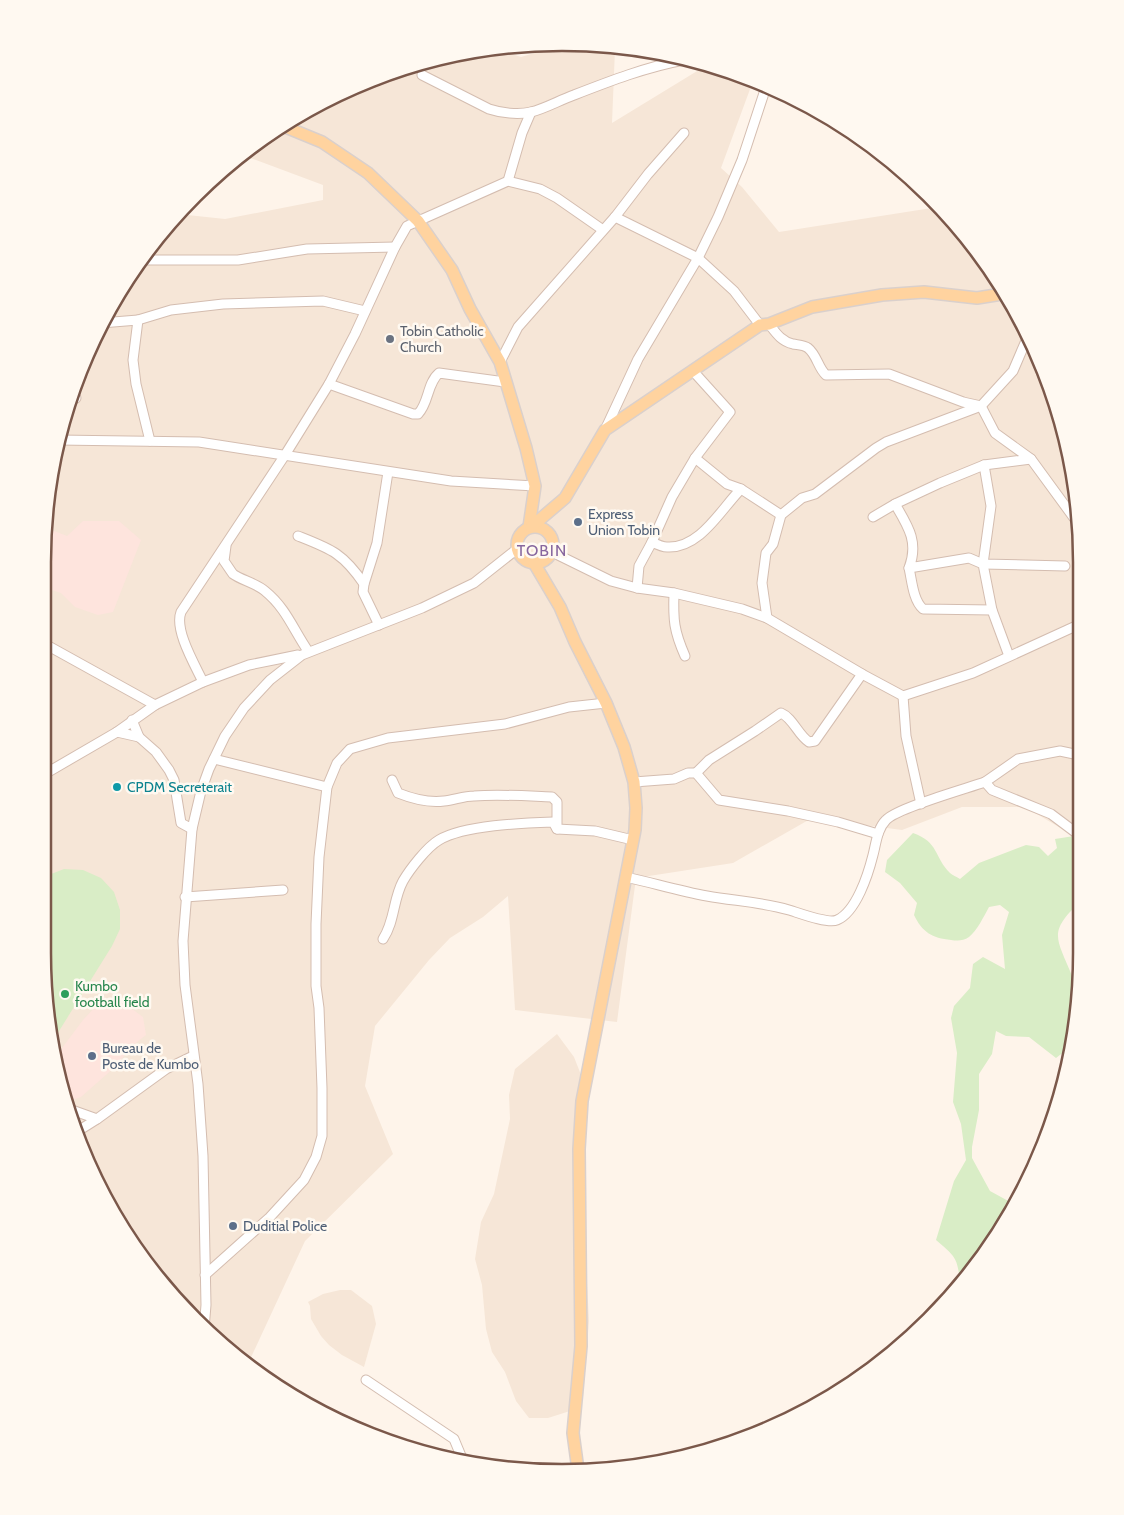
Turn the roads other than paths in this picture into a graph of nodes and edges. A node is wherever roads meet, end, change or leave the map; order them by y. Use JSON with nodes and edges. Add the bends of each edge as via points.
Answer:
{"nodes":[{"id":1,"x":669,"y":63,"type":"edge"},
{"id":2,"x":422,"y":75,"type":"dead end"},
{"id":3,"x":764,"y":93,"type":"edge"},
{"id":4,"x":532,"y":112,"type":"junction"},
{"id":5,"x":291,"y":129,"type":"edge"},
{"id":6,"x":684,"y":134,"type":"dead end"},
{"id":7,"x":508,"y":182,"type":"junction"},
{"id":8,"x":615,"y":217,"type":"junction"},
{"id":9,"x":418,"y":221,"type":"junction"},
{"id":10,"x":603,"y":230,"type":"junction"},
{"id":11,"x":395,"y":247,"type":"junction"},
{"id":12,"x":698,"y":258,"type":"junction"},
{"id":13,"x":150,"y":260,"type":"edge"},
{"id":14,"x":997,"y":295,"type":"edge"},
{"id":15,"x":364,"y":311,"type":"junction"},
{"id":16,"x":138,"y":320,"type":"junction"},
{"id":17,"x":112,"y":322,"type":"edge"},
{"id":18,"x":764,"y":324,"type":"junction"},
{"id":19,"x":1024,"y":345,"type":"edge"},
{"id":20,"x":500,"y":362,"type":"junction"},
{"id":21,"x":693,"y":372,"type":"junction"},
{"id":22,"x":505,"y":382,"type":"junction"},
{"id":23,"x":329,"y":384,"type":"junction"},
{"id":24,"x":982,"y":406,"type":"junction"},
{"id":25,"x":605,"y":430,"type":"junction"},
{"id":26,"x":66,"y":440,"type":"edge"},
{"id":27,"x":150,"y":441,"type":"junction"},
{"id":28,"x":285,"y":455,"type":"junction"},
{"id":29,"x":695,"y":458,"type":"junction"},
{"id":30,"x":1031,"y":459,"type":"junction"},
{"id":31,"x":984,"y":465,"type":"junction"},
{"id":32,"x":388,"y":472,"type":"junction"},
{"id":33,"x":535,"y":486,"type":"junction"},
{"id":34,"x":741,"y":489,"type":"junction"},
{"id":35,"x":895,"y":504,"type":"junction"},
{"id":36,"x":1070,"y":512,"type":"edge"},
{"id":37,"x":781,"y":515,"type":"junction"},
{"id":38,"x":873,"y":517,"type":"dead end"},
{"id":39,"x":530,"y":527,"type":"junction"},
{"id":40,"x":298,"y":536,"type":"dead end"},
{"id":41,"x":652,"y":542,"type":"junction"},
{"id":42,"x":226,"y":544,"type":"junction"},
{"id":43,"x":517,"y":549,"type":"junction"},
{"id":44,"x":552,"y":552,"type":"junction"},
{"id":45,"x":534,"y":563,"type":"junction"},
{"id":46,"x":983,"y":564,"type":"junction"},
{"id":47,"x":1065,"y":566,"type":"dead end"},
{"id":48,"x":909,"y":568,"type":"junction"},
{"id":49,"x":364,"y":584,"type":"junction"},
{"id":50,"x":637,"y":588,"type":"junction"},
{"id":51,"x":674,"y":593,"type":"junction"},
{"id":52,"x":992,"y":610,"type":"junction"},
{"id":53,"x":767,"y":618,"type":"junction"},
{"id":54,"x":379,"y":625,"type":"junction"},
{"id":55,"x":1073,"y":627,"type":"edge"},
{"id":56,"x":51,"y":647,"type":"edge"},
{"id":57,"x":305,"y":653,"type":"junction"},
{"id":58,"x":685,"y":656,"type":"dead end"},
{"id":59,"x":1009,"y":656,"type":"junction"},
{"id":60,"x":862,"y":674,"type":"junction"},
{"id":61,"x":203,"y":682,"type":"junction"},
{"id":62,"x":903,"y":696,"type":"junction"},
{"id":63,"x":606,"y":703,"type":"junction"},
{"id":64,"x":155,"y":705,"type":"junction"},
{"id":65,"x":132,"y":720,"type":"junction"},
{"id":66,"x":117,"y":732,"type":"junction"},
{"id":67,"x":139,"y":736,"type":"junction"},
{"id":68,"x":1073,"y":754,"type":"edge"},
{"id":69,"x":214,"y":759,"type":"junction"},
{"id":70,"x":51,"y":770,"type":"edge"},
{"id":71,"x":696,"y":773,"type":"junction"},
{"id":72,"x":392,"y":780,"type":"dead end"},
{"id":73,"x":634,"y":782,"type":"junction"},
{"id":74,"x":985,"y":782,"type":"junction"},
{"id":75,"x":327,"y":787,"type":"junction"},
{"id":76,"x":921,"y":804,"type":"junction"},
{"id":77,"x":192,"y":829,"type":"junction"},
{"id":78,"x":557,"y":829,"type":"junction"},
{"id":79,"x":1073,"y":831,"type":"edge"},
{"id":80,"x":878,"y":834,"type":"junction"},
{"id":81,"x":633,"y":840,"type":"junction"},
{"id":82,"x":626,"y":877,"type":"junction"},
{"id":83,"x":283,"y":890,"type":"dead end"},
{"id":84,"x":185,"y":897,"type":"junction"},
{"id":85,"x":383,"y":939,"type":"dead end"},
{"id":86,"x":194,"y":1056,"type":"junction"},
{"id":87,"x":77,"y":1112,"type":"edge"},
{"id":88,"x":97,"y":1119,"type":"junction"},
{"id":89,"x":82,"y":1128,"type":"edge"},
{"id":90,"x":205,"y":1275,"type":"junction"},
{"id":91,"x":205,"y":1318,"type":"edge"},
{"id":92,"x":366,"y":1380,"type":"dead end"},
{"id":93,"x":460,"y":1454,"type":"edge"},
{"id":94,"x":577,"y":1464,"type":"edge"}],
"edges":[{"from":1,"to":4,"type":"street","via":[[590,88]]},
{"from":2,"to":4,"type":"street","via":[[489,109]]},
{"from":3,"to":12,"type":"street","via":[[742,160]]},
{"from":4,"to":7,"type":"street","via":[[522,133]]},
{"from":5,"to":9,"type":"main road","via":[[322,142],[348,158]]},
{"from":6,"to":8,"type":"street"},
{"from":7,"to":9,"type":"street"},
{"from":7,"to":10,"type":"street","via":[[540,189]]},
{"from":8,"to":10,"type":"street"},
{"from":8,"to":12,"type":"street"},
{"from":9,"to":11,"type":"street","via":[[407,226]]},
{"from":9,"to":20,"type":"main road","via":[[452,270]]},
{"from":10,"to":20,"type":"street","via":[[518,328]]},
{"from":11,"to":13,"type":"street","via":[[307,249],[238,260]]},
{"from":11,"to":15,"type":"street"},
{"from":12,"to":18,"type":"street"},
{"from":12,"to":25,"type":"street","via":[[638,359]]},
{"from":14,"to":18,"type":"main road","via":[[977,298],[924,292],[882,295],[812,306]]},
{"from":15,"to":16,"type":"street","via":[[323,302],[223,304],[171,310]]},
{"from":15,"to":23,"type":"street"},
{"from":16,"to":17,"type":"street"},
{"from":16,"to":27,"type":"street","via":[[133,360]]},
{"from":18,"to":21,"type":"main road"},
{"from":18,"to":24,"type":"street","via":[[780,339],[808,348],[826,375],[889,374]]},
{"from":19,"to":24,"type":"street","via":[[1013,371]]},
{"from":20,"to":22,"type":"main road"},
{"from":21,"to":25,"type":"main road"},
{"from":21,"to":29,"type":"street","via":[[730,412]]},
{"from":22,"to":23,"type":"street","via":[[440,373],[432,382],[418,414]]},
{"from":22,"to":33,"type":"main road"},
{"from":23,"to":28,"type":"street"},
{"from":24,"to":30,"type":"street","via":[[995,434]]},
{"from":24,"to":37,"type":"street","via":[[886,442]]},
{"from":25,"to":39,"type":"main road","via":[[565,498]]},
{"from":26,"to":27,"type":"street"},
{"from":27,"to":28,"type":"street","via":[[199,442]]},
{"from":28,"to":32,"type":"street"},
{"from":28,"to":42,"type":"street"},
{"from":29,"to":34,"type":"street","via":[[727,484]]},
{"from":29,"to":41,"type":"street","via":[[672,497]]},
{"from":30,"to":31,"type":"street"},
{"from":30,"to":36,"type":"street"},
{"from":31,"to":35,"type":"street"},
{"from":31,"to":46,"type":"street","via":[[991,506]]},
{"from":32,"to":33,"type":"street","via":[[451,481]]},
{"from":32,"to":49,"type":"street","via":[[378,544]]},
{"from":33,"to":39,"type":"main road"},
{"from":34,"to":37,"type":"street"},
{"from":34,"to":41,"type":"street","via":[[701,533],[688,542],[666,547]]},
{"from":35,"to":38,"type":"street"},
{"from":35,"to":48,"type":"street","via":[[913,538],[913,557]]},
{"from":37,"to":53,"type":"street","via":[[773,544],[766,553],[762,583]]},
{"from":39,"to":43,"type":"main road","via":[[519,536]]},
{"from":39,"to":44,"type":"main road","via":[[541,527],[549,533],[553,542]]},
{"from":40,"to":49,"type":"street","via":[[334,551]]},
{"from":41,"to":50,"type":"street","via":[[639,566]]},
{"from":42,"to":57,"type":"street","via":[[224,561],[234,574],[264,590],[277,602],[287,614]]},
{"from":42,"to":61,"type":"street","via":[[178,618]]},
{"from":43,"to":45,"type":"main road","via":[[523,559]]},
{"from":43,"to":54,"type":"street","via":[[474,583]]},
{"from":44,"to":45,"type":"main road","via":[[544,560]]},
{"from":44,"to":50,"type":"street","via":[[611,581]]},
{"from":45,"to":63,"type":"main road","via":[[560,608]]},
{"from":46,"to":47,"type":"street"},
{"from":46,"to":48,"type":"street","via":[[969,558]]},
{"from":46,"to":52,"type":"street"},
{"from":48,"to":52,"type":"street","via":[[919,606],[923,609]]},
{"from":49,"to":54,"type":"street","via":[[363,592]]},
{"from":50,"to":51,"type":"street"},
{"from":51,"to":53,"type":"street"},
{"from":51,"to":58,"type":"street","via":[[675,629]]},
{"from":52,"to":59,"type":"street"},
{"from":53,"to":60,"type":"street"},
{"from":54,"to":57,"type":"street"},
{"from":55,"to":59,"type":"street"},
{"from":56,"to":64,"type":"street"},
{"from":57,"to":61,"type":"street","via":[[249,666]]},
{"from":57,"to":69,"type":"street","via":[[270,680],[244,708]]},
{"from":59,"to":62,"type":"street","via":[[973,673]]},
{"from":60,"to":62,"type":"street"},
{"from":60,"to":71,"type":"street","via":[[815,741],[805,739],[781,713],[709,760]]},
{"from":61,"to":64,"type":"street"},
{"from":62,"to":76,"type":"street","via":[[906,736]]},
{"from":63,"to":73,"type":"main road"},
{"from":63,"to":75,"type":"street","via":[[569,707],[505,724],[388,738],[358,745],[337,763]]},
{"from":64,"to":65,"type":"street"},
{"from":65,"to":66,"type":"street"},
{"from":65,"to":67,"type":"street"},
{"from":66,"to":67,"type":"street"},
{"from":66,"to":70,"type":"street"},
{"from":67,"to":77,"type":"street","via":[[169,770],[174,780],[181,824]]},
{"from":68,"to":74,"type":"street","via":[[1060,751],[1018,759]]},
{"from":69,"to":75,"type":"street"},
{"from":69,"to":77,"type":"street","via":[[201,791]]},
{"from":71,"to":73,"type":"street","via":[[674,779]]},
{"from":71,"to":80,"type":"street","via":[[719,800],[788,811]]},
{"from":72,"to":78,"type":"street","via":[[398,793],[427,801],[473,796],[552,797],[557,802]]},
{"from":73,"to":81,"type":"main road"},
{"from":74,"to":76,"type":"street"},
{"from":74,"to":79,"type":"street","via":[[992,790],[1050,814]]},
{"from":75,"to":90,"type":"street","via":[[316,924],[322,1136],[304,1180],[270,1218]]},
{"from":76,"to":80,"type":"street","via":[[885,820]]},
{"from":77,"to":84,"type":"street"},
{"from":78,"to":81,"type":"street","via":[[596,832]]},
{"from":78,"to":85,"type":"street","via":[[553,822],[523,823],[458,833],[439,840],[408,873]]},
{"from":80,"to":82,"type":"street","via":[[869,869],[854,904],[847,914],[835,921],[773,905],[708,897]]},
{"from":81,"to":82,"type":"main road"},
{"from":82,"to":94,"type":"main road","via":[[582,1102],[579,1150],[581,1346],[573,1433]]},
{"from":83,"to":84,"type":"street"},
{"from":84,"to":86,"type":"street","via":[[183,941]]},
{"from":86,"to":88,"type":"street","via":[[166,1069]]},
{"from":86,"to":90,"type":"street","via":[[202,1156]]},
{"from":87,"to":88,"type":"street"},
{"from":88,"to":89,"type":"street"},
{"from":90,"to":91,"type":"street"},
{"from":92,"to":93,"type":"street","via":[[454,1439]]}]}
